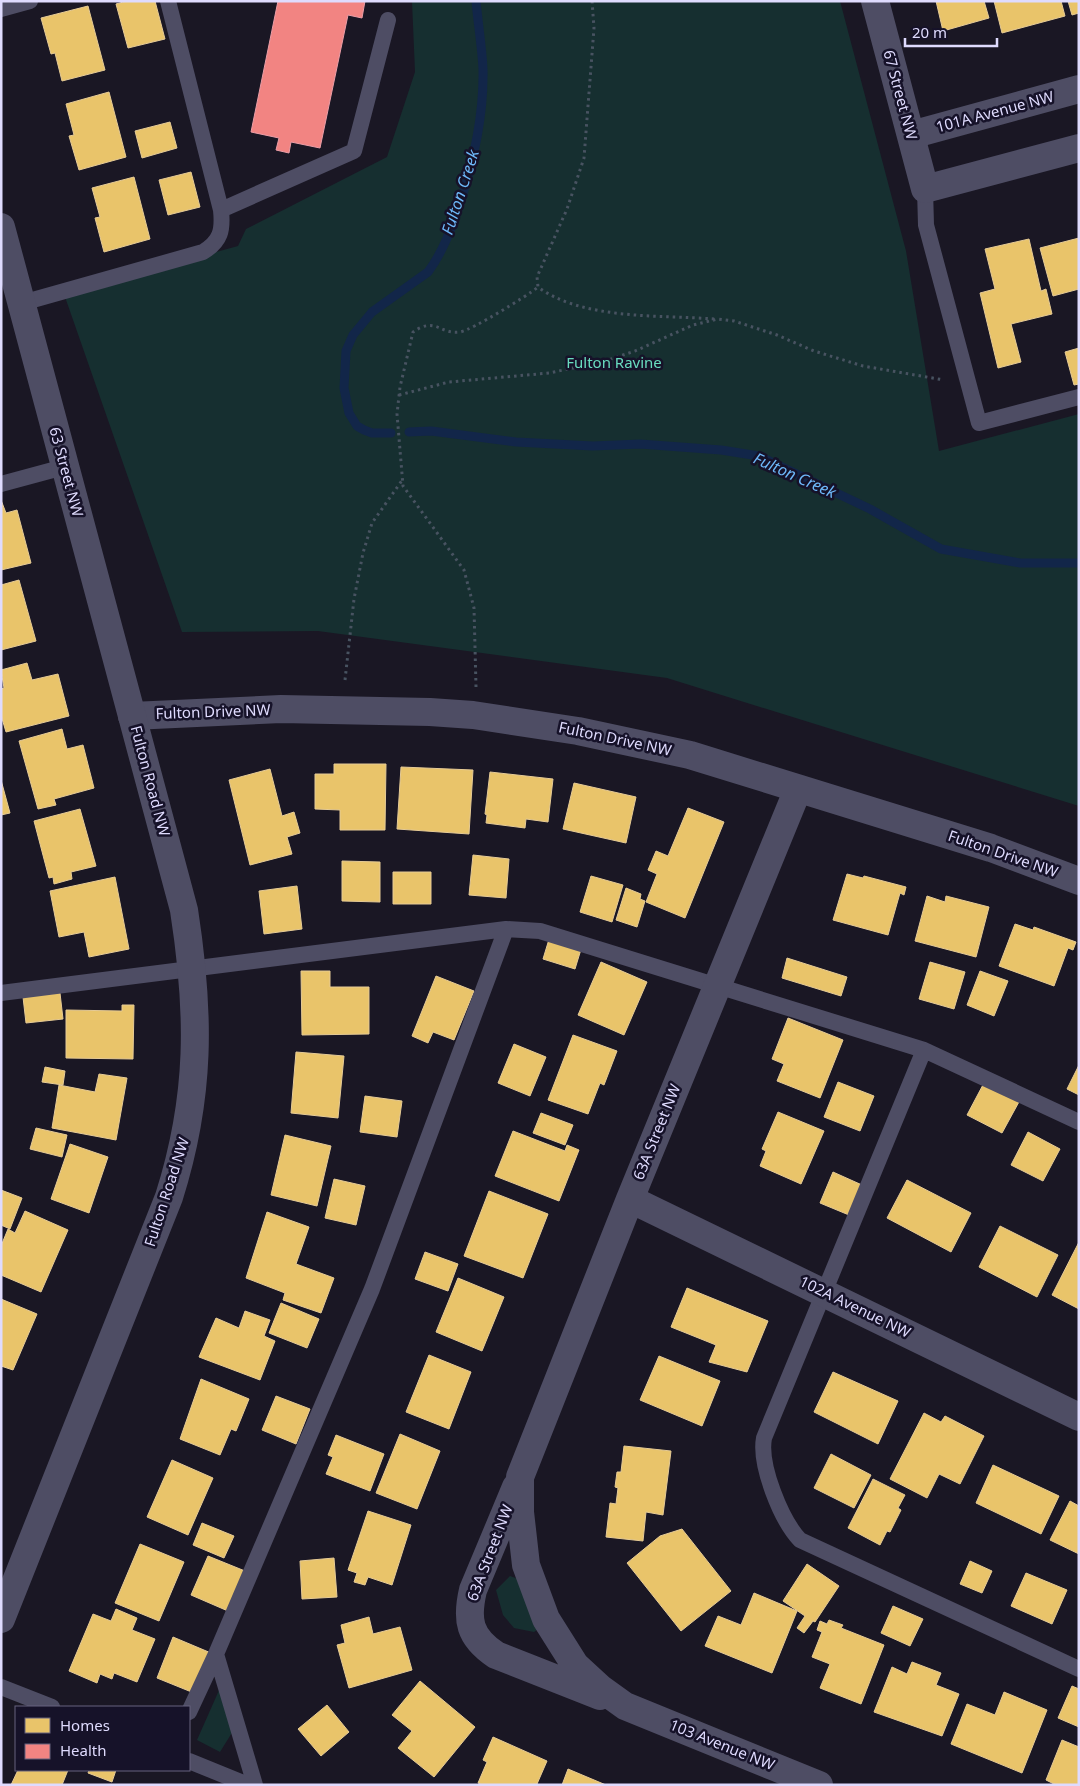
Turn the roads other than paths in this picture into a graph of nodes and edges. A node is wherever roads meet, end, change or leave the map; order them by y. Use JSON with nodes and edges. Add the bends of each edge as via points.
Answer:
{"nodes":[{"id":1,"x":30,"y":1,"type":"edge"},
{"id":2,"x":168,"y":1,"type":"edge"},
{"id":3,"x":875,"y":1,"type":"edge"},
{"id":4,"x":1,"y":9,"type":"edge"},
{"id":5,"x":388,"y":20,"type":"dead end"},
{"id":6,"x":1079,"y":89,"type":"edge"},
{"id":7,"x":911,"y":135,"type":"junction"},
{"id":8,"x":1079,"y":148,"type":"edge"},
{"id":9,"x":925,"y":189,"type":"junction"},
{"id":10,"x":221,"y":210,"type":"junction"},
{"id":11,"x":1,"y":227,"type":"edge"},
{"id":12,"x":22,"y":303,"type":"junction"},
{"id":13,"x":1079,"y":397,"type":"edge"},
{"id":14,"x":64,"y":466,"type":"junction"},
{"id":15,"x":1,"y":484,"type":"edge"},
{"id":16,"x":132,"y":716,"type":"junction"},
{"id":17,"x":798,"y":789,"type":"junction"},
{"id":18,"x":1079,"y":881,"type":"edge"},
{"id":19,"x":506,"y":928,"type":"junction"},
{"id":20,"x":193,"y":968,"type":"junction"},
{"id":21,"x":718,"y":986,"type":"junction"},
{"id":22,"x":1,"y":993,"type":"edge"},
{"id":23,"x":924,"y":1050,"type":"junction"},
{"id":24,"x":1079,"y":1122,"type":"edge"},
{"id":25,"x":630,"y":1199,"type":"junction"},
{"id":26,"x":823,"y":1291,"type":"junction"},
{"id":27,"x":1079,"y":1417,"type":"edge"},
{"id":28,"x":520,"y":1477,"type":"junction"},
{"id":29,"x":535,"y":1592,"type":"joint"},
{"id":30,"x":1,"y":1619,"type":"edge"},
{"id":31,"x":472,"y":1630,"type":"joint"},
{"id":32,"x":216,"y":1654,"type":"junction"},
{"id":33,"x":1079,"y":1669,"type":"edge"},
{"id":34,"x":1,"y":1688,"type":"edge"},
{"id":35,"x":49,"y":1706,"type":"edge"},
{"id":36,"x":625,"y":1706,"type":"junction"},
{"id":37,"x":190,"y":1710,"type":"edge"},
{"id":38,"x":190,"y":1761,"type":"edge"},
{"id":39,"x":776,"y":1777,"type":"edge"},
{"id":40,"x":248,"y":1785,"type":"edge"},
{"id":41,"x":255,"y":1785,"type":"edge"},
{"id":42,"x":819,"y":1785,"type":"edge"}],
"edges":[{"from":1,"to":4,"type":"lane"},
{"from":2,"to":10,"type":"lane"},
{"from":3,"to":7,"type":"street","name":"67 Street NW"},
{"from":5,"to":10,"type":"lane","via":[[354,151]]},
{"from":6,"to":7,"type":"street","name":"101A Avenue NW"},
{"from":7,"to":9,"type":"street","name":"67 Street NW"},
{"from":8,"to":9,"type":"street"},
{"from":9,"to":13,"type":"lane","via":[[926,225],[979,423]]},
{"from":10,"to":12,"type":"lane","via":[[221,234],[216,244],[203,252]]},
{"from":11,"to":12,"type":"street","name":"63 Street NW"},
{"from":12,"to":14,"type":"street","name":"63 Street NW"},
{"from":14,"to":15,"type":"lane"},
{"from":14,"to":16,"type":"street","name":"63 Street NW"},
{"from":16,"to":17,"type":"street","name":"Fulton Drive NW","via":[[281,709],[473,715],[632,741],[690,755]]},
{"from":16,"to":20,"type":"street","name":"Fulton Road NW","via":[[184,910]]},
{"from":17,"to":18,"type":"street","name":"Fulton Drive NW","via":[[992,848]]},
{"from":17,"to":21,"type":"street","name":"63A Street NW"},
{"from":19,"to":20,"type":"lane"},
{"from":19,"to":21,"type":"lane","via":[[540,931]]},
{"from":19,"to":32,"type":"lane","via":[[372,1289]]},
{"from":20,"to":22,"type":"lane"},
{"from":20,"to":30,"type":"street","name":"Fulton Road NW","via":[[196,1061],[178,1166],[156,1233]]},
{"from":21,"to":23,"type":"lane"},
{"from":21,"to":25,"type":"street","name":"63A Street NW"},
{"from":23,"to":24,"type":"lane"},
{"from":23,"to":26,"type":"lane"},
{"from":25,"to":26,"type":"street","name":"102A Avenue NW"},
{"from":25,"to":28,"type":"street","name":"63A Street NW"},
{"from":26,"to":27,"type":"street","name":"102A Avenue NW"},
{"from":26,"to":33,"type":"lane","via":[[764,1438],[762,1451],[780,1507],[792,1532],[800,1540]]},
{"from":28,"to":29,"type":"street","name":"63A Street NW","via":[[526,1565]]},
{"from":28,"to":31,"type":"street","name":"63A Street NW","via":[[473,1590],[470,1604]]},
{"from":29,"to":36,"type":"street","name":"103 Avenue NW","via":[[560,1643],[575,1665]]},
{"from":31,"to":36,"type":"street","name":"103 Avenue NW","via":[[484,1647],[496,1655]]},
{"from":32,"to":37,"type":"lane"},
{"from":32,"to":41,"type":"lane"},
{"from":34,"to":35,"type":"lane"},
{"from":36,"to":39,"type":"street","name":"103 Avenue NW"},
{"from":38,"to":40,"type":"lane"},
{"from":39,"to":42,"type":"street","name":"103 Avenue NW"}]}
